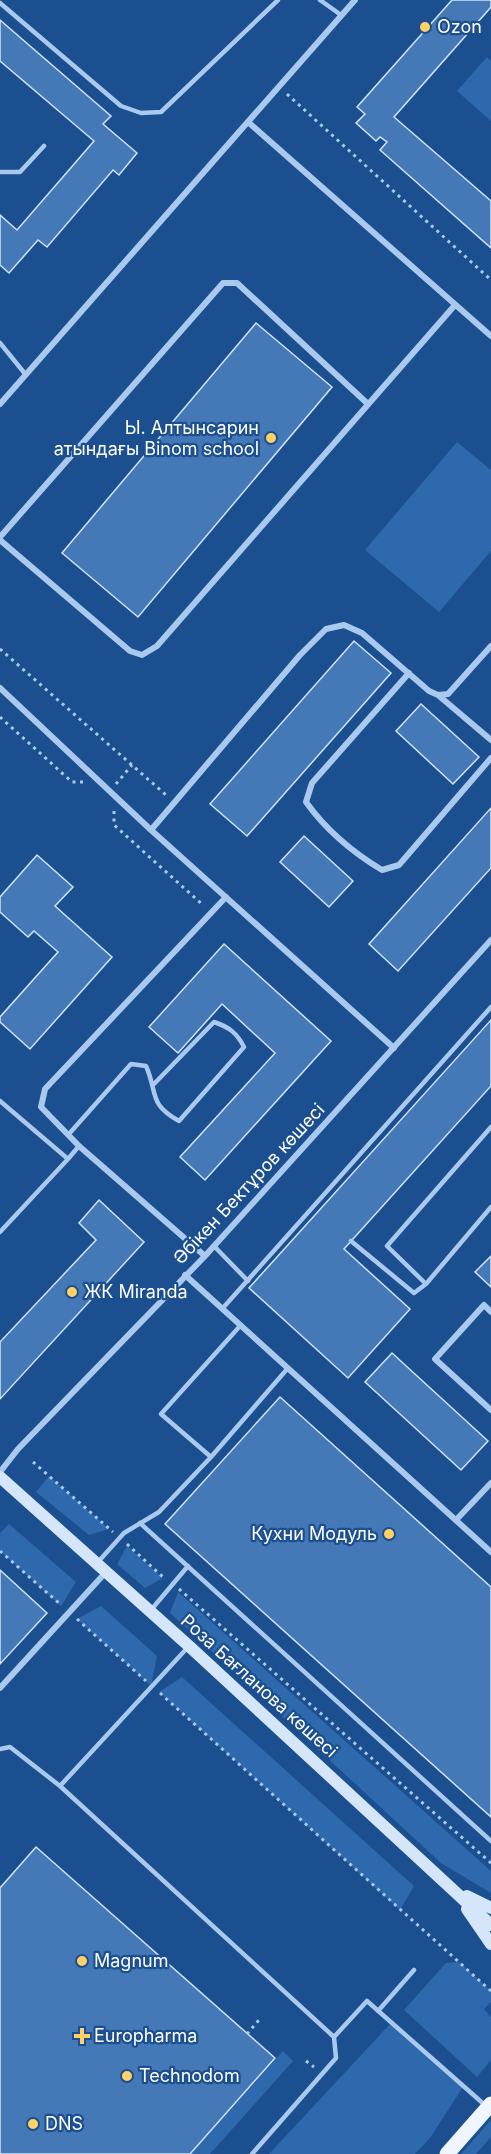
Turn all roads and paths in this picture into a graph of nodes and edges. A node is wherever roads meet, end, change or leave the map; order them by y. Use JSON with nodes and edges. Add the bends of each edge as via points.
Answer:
{"nodes":[{"id":1,"x":278,"y":0,"type":"edge"},
{"id":2,"x":320,"y":0,"type":"edge"},
{"id":3,"x":355,"y":0,"type":"edge"},
{"id":4,"x":0,"y":3,"type":"edge"},
{"id":5,"x":341,"y":15,"type":"junction"},
{"id":6,"x":279,"y":86,"type":"junction"},
{"id":7,"x":248,"y":122,"type":"junction"},
{"id":8,"x":44,"y":146,"type":"dead end"},
{"id":9,"x":0,"y":172,"type":"edge"},
{"id":10,"x":491,"y":280,"type":"edge"},
{"id":11,"x":455,"y":304,"type":"junction"},
{"id":12,"x":491,"y":336,"type":"edge"},
{"id":13,"x":0,"y":343,"type":"edge"},
{"id":14,"x":26,"y":375,"type":"junction"},
{"id":15,"x":0,"y":404,"type":"edge"},
{"id":16,"x":368,"y":404,"type":"junction"},
{"id":17,"x":0,"y":539,"type":"edge"},
{"id":18,"x":491,"y":646,"type":"edge"},
{"id":19,"x":0,"y":648,"type":"edge"},
{"id":20,"x":409,"y":674,"type":"junction"},
{"id":21,"x":0,"y":688,"type":"edge"},
{"id":22,"x":438,"y":695,"type":"junction"},
{"id":23,"x":0,"y":717,"type":"edge"},
{"id":24,"x":491,"y":740,"type":"edge"},
{"id":25,"x":491,"y":758,"type":"edge"},
{"id":26,"x":132,"y":765,"type":"junction"},
{"id":27,"x":92,"y":782,"type":"dead end"},
{"id":28,"x":110,"y":791,"type":"junction"},
{"id":29,"x":174,"y":802,"type":"junction"},
{"id":30,"x":151,"y":830,"type":"junction"},
{"id":31,"x":226,"y":897,"type":"junction"},
{"id":32,"x":211,"y":912,"type":"junction"},
{"id":33,"x":491,"y":940,"type":"edge"},
{"id":34,"x":491,"y":1007,"type":"edge"},
{"id":35,"x":394,"y":1048,"type":"junction"},
{"id":36,"x":154,"y":1083,"type":"junction"},
{"id":37,"x":0,"y":1101,"type":"edge"},
{"id":38,"x":491,"y":1127,"type":"edge"},
{"id":39,"x":68,"y":1135,"type":"junction"},
{"id":40,"x":79,"y":1146,"type":"junction"},
{"id":41,"x":68,"y":1159,"type":"junction"},
{"id":42,"x":491,"y":1207,"type":"edge"},
{"id":43,"x":0,"y":1232,"type":"edge"},
{"id":44,"x":351,"y":1241,"type":"dead end"},
{"id":45,"x":214,"y":1246,"type":"junction"},
{"id":46,"x":205,"y":1256,"type":"junction"},
{"id":47,"x":185,"y":1275,"type":"junction"},
{"id":48,"x":248,"y":1281,"type":"junction"},
{"id":49,"x":426,"y":1284,"type":"junction"},
{"id":50,"x":222,"y":1309,"type":"junction"},
{"id":51,"x":491,"y":1312,"type":"edge"},
{"id":52,"x":240,"y":1326,"type":"junction"},
{"id":53,"x":288,"y":1368,"type":"junction"},
{"id":54,"x":491,"y":1410,"type":"edge"},
{"id":55,"x":211,"y":1457,"type":"junction"},
{"id":56,"x":33,"y":1462,"type":"dead end"},
{"id":57,"x":0,"y":1472,"type":"edge"},
{"id":58,"x":0,"y":1477,"type":"edge"},
{"id":59,"x":491,"y":1483,"type":"edge"},
{"id":60,"x":457,"y":1520,"type":"junction"},
{"id":61,"x":141,"y":1523,"type":"junction"},
{"id":62,"x":118,"y":1538,"type":"junction"},
{"id":63,"x":0,"y":1551,"type":"edge"},
{"id":64,"x":491,"y":1552,"type":"edge"},
{"id":65,"x":96,"y":1563,"type":"junction"},
{"id":66,"x":188,"y":1566,"type":"junction"},
{"id":67,"x":106,"y":1572,"type":"junction"},
{"id":68,"x":172,"y":1584,"type":"junction"},
{"id":69,"x":68,"y":1611,"type":"junction"},
{"id":70,"x":150,"y":1611,"type":"junction"},
{"id":71,"x":189,"y":1646,"type":"junction"},
{"id":72,"x":151,"y":1686,"type":"junction"},
{"id":73,"x":0,"y":1688,"type":"edge"},
{"id":74,"x":0,"y":1749,"type":"edge"},
{"id":75,"x":60,"y":1786,"type":"junction"},
{"id":76,"x":491,"y":1841,"type":"edge"},
{"id":77,"x":491,"y":1863,"type":"edge"},
{"id":78,"x":455,"y":1890,"type":"junction"},
{"id":79,"x":491,"y":1908,"type":"edge"},
{"id":80,"x":491,"y":1924,"type":"edge"},
{"id":81,"x":491,"y":1944,"type":"edge"},
{"id":82,"x":414,"y":1970,"type":"dead end"},
{"id":83,"x":491,"y":1991,"type":"edge"},
{"id":84,"x":378,"y":2011,"type":"junction"},
{"id":85,"x":259,"y":2020,"type":"dead end"},
{"id":86,"x":247,"y":2034,"type":"dead end"},
{"id":87,"x":334,"y":2037,"type":"junction"},
{"id":88,"x":490,"y":2105,"type":"edge"},
{"id":89,"x":252,"y":2154,"type":"edge"},
{"id":90,"x":447,"y":2154,"type":"edge"}],
"edges":[{"from":1,"to":4,"type":"lane","via":[[161,112],[141,113],[121,106]]},
{"from":2,"to":5,"type":"lane"},
{"from":3,"to":5,"type":"street"},
{"from":5,"to":6,"type":"street"},
{"from":6,"to":7,"type":"street"},
{"from":6,"to":10,"type":"path"},
{"from":7,"to":11,"type":"street"},
{"from":7,"to":14,"type":"street"},
{"from":8,"to":9,"type":"lane","via":[[20,172]]},
{"from":11,"to":12,"type":"street"},
{"from":11,"to":16,"type":"street"},
{"from":13,"to":14,"type":"lane"},
{"from":14,"to":15,"type":"street"},
{"from":16,"to":17,"type":"street","via":[[157,646],[142,655],[130,651]]},
{"from":16,"to":17,"type":"street","via":[[237,283],[223,283]]},
{"from":18,"to":22,"type":"street","via":[[448,694]]},
{"from":19,"to":26,"type":"path"},
{"from":20,"to":22,"type":"street"},
{"from":20,"to":25,"type":"street","via":[[312,783],[306,802],[320,821],[359,856],[382,870],[399,865]]},
{"from":20,"to":29,"type":"street","via":[[362,633],[344,625],[327,629],[300,655]]},
{"from":21,"to":28,"type":"street"},
{"from":22,"to":24,"type":"street"},
{"from":23,"to":27,"type":"path","via":[[72,782]]},
{"from":26,"to":28,"type":"path"},
{"from":26,"to":29,"type":"path"},
{"from":28,"to":30,"type":"street"},
{"from":28,"to":32,"type":"path","via":[[105,796],[114,805],[114,825]]},
{"from":29,"to":30,"type":"street"},
{"from":30,"to":31,"type":"street"},
{"from":31,"to":32,"type":"street"},
{"from":31,"to":35,"type":"street"},
{"from":32,"to":39,"type":"street","via":[[45,1089],[41,1107]]},
{"from":33,"to":35,"type":"street","name":"Әбікен Бектұров көшесі"},
{"from":34,"to":48,"type":"lane"},
{"from":35,"to":45,"type":"street","name":"Әбікен Бектұров көшесі"},
{"from":36,"to":36,"type":"lane","via":[[154,1100],[166,1114],[179,1121],[244,1047],[239,1036],[214,1022]]},
{"from":36,"to":39,"type":"lane","via":[[146,1066],[131,1064]]},
{"from":37,"to":41,"type":"lane"},
{"from":38,"to":49,"type":"lane","via":[[387,1246]]},
{"from":39,"to":40,"type":"street"},
{"from":40,"to":41,"type":"lane"},
{"from":40,"to":46,"type":"street"},
{"from":41,"to":43,"type":"lane"},
{"from":42,"to":49,"type":"lane"},
{"from":44,"to":49,"type":"lane","via":[[414,1293]]},
{"from":45,"to":46,"type":"street","name":"Әбікен Бектұров көшесі"},
{"from":45,"to":48,"type":"lane"},
{"from":46,"to":47,"type":"street","name":"Әбікен Бектұров көшесі"},
{"from":47,"to":50,"type":"street"},
{"from":47,"to":57,"type":"street","name":"Әбікен Бектұров көшесі"},
{"from":48,"to":50,"type":"lane"},
{"from":50,"to":52,"type":"street"},
{"from":51,"to":54,"type":"street","via":[[484,1305],[435,1359]]},
{"from":52,"to":53,"type":"street"},
{"from":52,"to":55,"type":"lane","via":[[160,1414]]},
{"from":53,"to":55,"type":"lane"},
{"from":53,"to":60,"type":"street"},
{"from":55,"to":61,"type":"lane","via":[[159,1512]]},
{"from":56,"to":62,"type":"path"},
{"from":58,"to":65,"type":"street","name":"Роза Бағланова көшесі"},
{"from":59,"to":60,"type":"street"},
{"from":60,"to":64,"type":"street"},
{"from":61,"to":62,"type":"lane"},
{"from":61,"to":66,"type":"lane"},
{"from":62,"to":65,"type":"lane"},
{"from":62,"to":68,"type":"path"},
{"from":63,"to":69,"type":"path"},
{"from":65,"to":67,"type":"street","name":"Роза Бағланова көшесі"},
{"from":66,"to":68,"type":"lane"},
{"from":66,"to":76,"type":"lane"},
{"from":67,"to":69,"type":"street"},
{"from":67,"to":70,"type":"street","name":"Роза Бағланова көшесі"},
{"from":68,"to":70,"type":"lane"},
{"from":68,"to":77,"type":"path"},
{"from":69,"to":72,"type":"path"},
{"from":69,"to":73,"type":"street"},
{"from":70,"to":71,"type":"street","name":"Роза Бағланова көшесі"},
{"from":71,"to":72,"type":"lane"},
{"from":71,"to":78,"type":"street","name":"Роза Бағланова көшесі"},
{"from":72,"to":75,"type":"lane"},
{"from":72,"to":83,"type":"path"},
{"from":74,"to":75,"type":"lane","via":[[10,1747]]},
{"from":75,"to":87,"type":"lane"},
{"from":78,"to":79,"type":"street"},
{"from":78,"to":80,"type":"street","name":"Роза Бағланова көшесі"},
{"from":78,"to":81,"type":"street"},
{"from":82,"to":84,"type":"lane"},
{"from":84,"to":87,"type":"lane","via":[[367,2001]]},
{"from":84,"to":88,"type":"lane"},
{"from":85,"to":86,"type":"path"},
{"from":87,"to":89,"type":"lane","via":[[336,2058]]},
{"from":88,"to":90,"type":"main road"}]}
